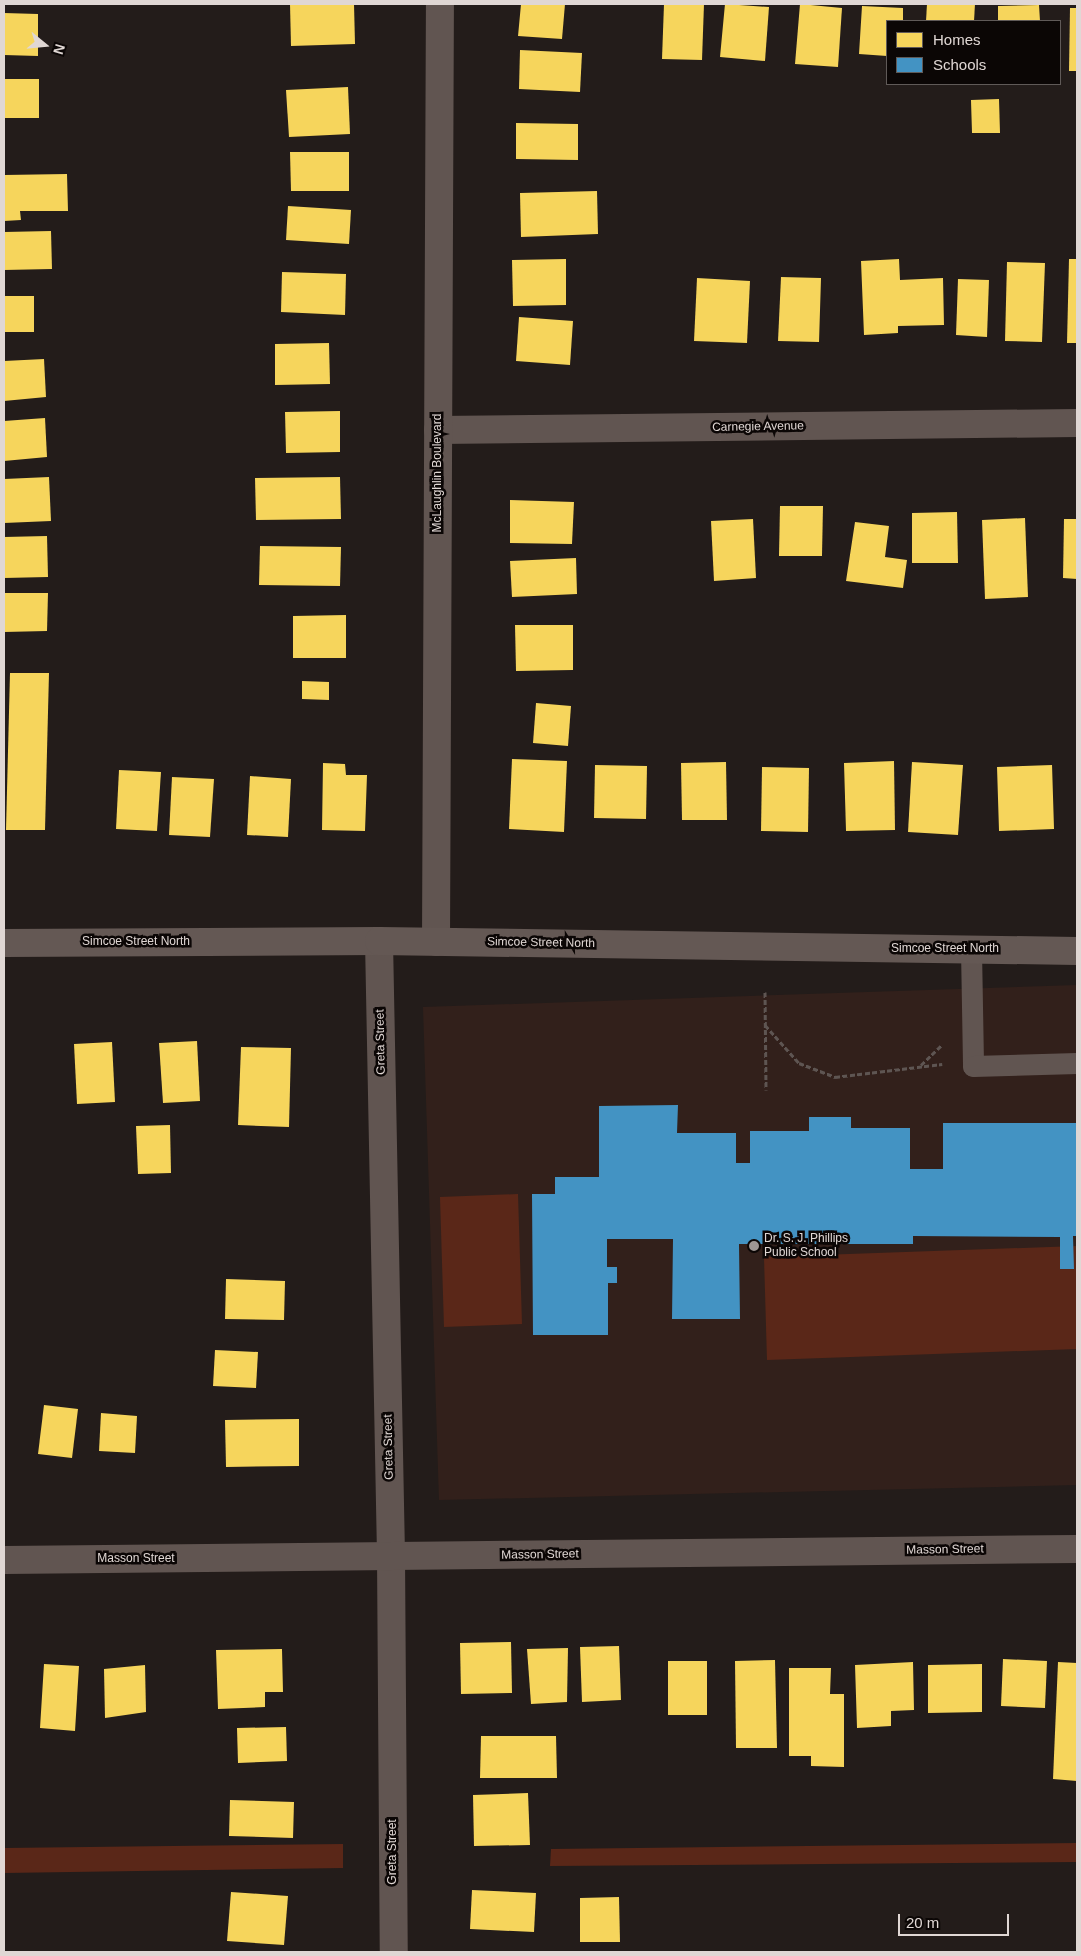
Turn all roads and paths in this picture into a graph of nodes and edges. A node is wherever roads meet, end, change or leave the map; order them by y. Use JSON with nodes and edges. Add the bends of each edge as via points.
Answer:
{"nodes":[{"id":1,"x":440,"y":4,"type":"edge"},
{"id":2,"x":1077,"y":423,"type":"edge"},
{"id":3,"x":438,"y":430,"type":"junction"},
{"id":4,"x":379,"y":941,"type":"junction"},
{"id":5,"x":436,"y":942,"type":"junction"},
{"id":6,"x":4,"y":943,"type":"edge"},
{"id":7,"x":971,"y":949,"type":"junction"},
{"id":8,"x":1077,"y":951,"type":"edge"},
{"id":9,"x":765,"y":992,"type":"dead end"},
{"id":10,"x":765,"y":1025,"type":"junction"},
{"id":11,"x":944,"y":1041,"type":"dead end"},
{"id":12,"x":945,"y":1063,"type":"dead end"},
{"id":13,"x":1077,"y":1063,"type":"edge"},
{"id":14,"x":920,"y":1066,"type":"junction"},
{"id":15,"x":766,"y":1090,"type":"dead end"},
{"id":16,"x":1077,"y":1549,"type":"edge"},
{"id":17,"x":391,"y":1556,"type":"junction"},
{"id":18,"x":4,"y":1560,"type":"edge"},
{"id":19,"x":394,"y":1952,"type":"edge"}],
"edges":[{"from":1,"to":3,"type":"street","name":"McLaughlin Boulevard"},
{"from":2,"to":3,"type":"street","name":"Carnegie Avenue"},
{"from":3,"to":5,"type":"street","name":"McLaughlin Boulevard"},
{"from":4,"to":5,"type":"main road","name":"Simcoe Street North"},
{"from":4,"to":6,"type":"main road","name":"Simcoe Street North"},
{"from":4,"to":17,"type":"street","name":"Greta Street"},
{"from":5,"to":7,"type":"main road","name":"Simcoe Street North"},
{"from":7,"to":8,"type":"main road","name":"Simcoe Street North"},
{"from":7,"to":13,"type":"lane","via":[[973,1066]]},
{"from":9,"to":10,"type":"path"},
{"from":10,"to":14,"type":"path","via":[[799,1064],[835,1077]]},
{"from":10,"to":15,"type":"path"},
{"from":11,"to":14,"type":"path"},
{"from":12,"to":14,"type":"path"},
{"from":16,"to":17,"type":"street","name":"Masson Street"},
{"from":17,"to":18,"type":"street","name":"Masson Street"},
{"from":17,"to":19,"type":"street","name":"Greta Street"}]}
